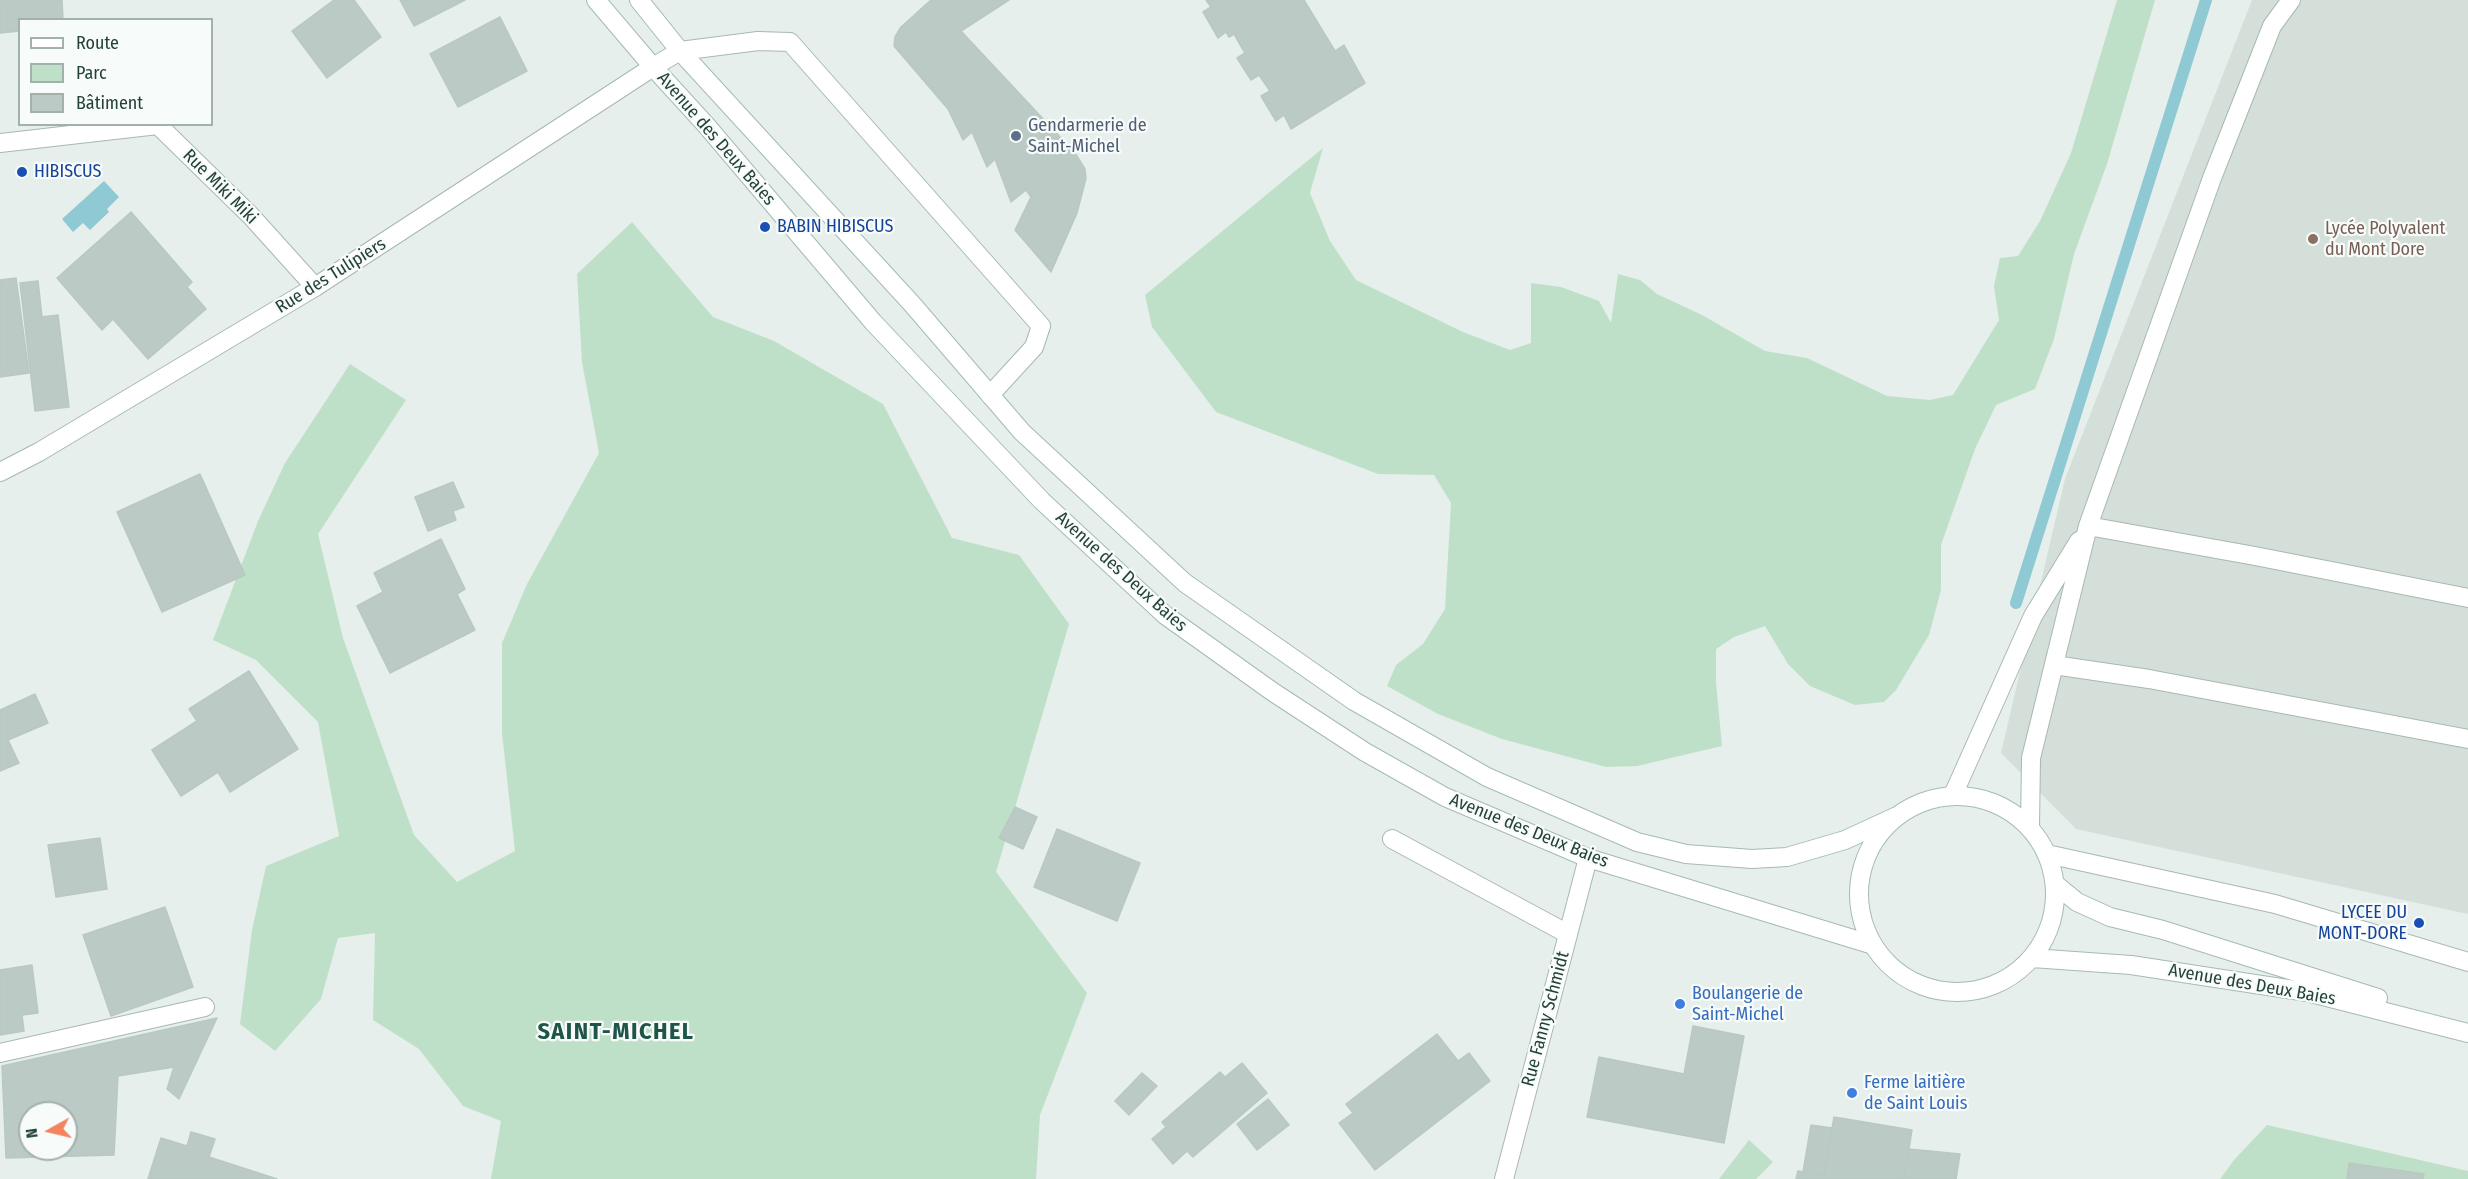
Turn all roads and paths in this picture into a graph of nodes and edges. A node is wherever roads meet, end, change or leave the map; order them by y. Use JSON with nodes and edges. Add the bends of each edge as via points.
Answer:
{"nodes":[{"id":1,"x":596,"y":0,"type":"edge"},
{"id":2,"x":639,"y":0,"type":"edge"},
{"id":3,"x":2291,"y":0,"type":"edge"},
{"id":4,"x":680,"y":51,"type":"junction"},
{"id":5,"x":653,"y":67,"type":"junction"},
{"id":6,"x":149,"y":126,"type":"edge"},
{"id":7,"x":159,"y":126,"type":"edge"},
{"id":8,"x":0,"y":143,"type":"edge"},
{"id":9,"x":315,"y":287,"type":"junction"},
{"id":10,"x":990,"y":395,"type":"junction"},
{"id":11,"x":0,"y":472,"type":"edge"},
{"id":12,"x":2088,"y":526,"type":"junction"},
{"id":13,"x":2468,"y":598,"type":"edge"},
{"id":14,"x":2054,"y":665,"type":"junction"},
{"id":15,"x":2468,"y":739,"type":"edge"},
{"id":16,"x":1953,"y":795,"type":"junction"},
{"id":17,"x":1897,"y":816,"type":"junction"},
{"id":18,"x":2030,"y":827,"type":"junction"},
{"id":19,"x":1392,"y":839,"type":"dead end"},
{"id":20,"x":2047,"y":854,"type":"junction"},
{"id":21,"x":1588,"y":858,"type":"junction"},
{"id":22,"x":2055,"y":884,"type":"junction"},
{"id":23,"x":1568,"y":934,"type":"junction"},
{"id":24,"x":1873,"y":945,"type":"junction"},
{"id":25,"x":2032,"y":958,"type":"junction"},
{"id":26,"x":2468,"y":962,"type":"edge"},
{"id":27,"x":205,"y":1007,"type":"dead end"},
{"id":28,"x":2468,"y":1027,"type":"edge"},
{"id":29,"x":2468,"y":1033,"type":"edge"},
{"id":30,"x":0,"y":1053,"type":"edge"},
{"id":31,"x":1504,"y":1179,"type":"edge"}],
"edges":[{"from":1,"to":5,"type":"main road","name":"Avenue des Deux Baies"},
{"from":2,"to":4,"type":"main road","name":"Avenue des Deux Baies"},
{"from":3,"to":12,"type":"main road","via":[[2272,26],[2212,178]]},
{"from":4,"to":5,"type":"main road","name":"Rue des Tulipiers"},
{"from":4,"to":10,"type":"main road","name":"Avenue des Deux Baies"},
{"from":4,"to":10,"type":"main road","via":[[758,41],[790,42],[1041,326],[1034,347]]},
{"from":5,"to":9,"type":"main road","name":"Rue des Tulipiers"},
{"from":5,"to":21,"type":"main road","name":"Avenue des Deux Baies","via":[[873,322],[1042,501],[1165,615],[1273,693],[1365,752],[1444,796]]},
{"from":6,"to":8,"type":"main road","name":"Rue Miki Miki"},
{"from":7,"to":9,"type":"main road","name":"Rue Miki Miki","via":[[251,216]]},
{"from":9,"to":11,"type":"main road","name":"Rue des Tulipiers"},
{"from":10,"to":17,"type":"main road","name":"Avenue des Deux Baies","via":[[1022,432],[1185,583],[1354,701],[1486,777],[1637,842],[1686,854],[1752,859],[1786,857],[1845,840]]},
{"from":12,"to":13,"type":"main road"},
{"from":12,"to":14,"type":"main road"},
{"from":12,"to":16,"type":"main road","via":[[2033,616]]},
{"from":14,"to":15,"type":"main road"},
{"from":14,"to":18,"type":"main road","via":[[2031,758]]},
{"from":16,"to":17,"type":"main road","name":"Avenue des Deux Baies","via":[[1923,802]]},
{"from":16,"to":18,"type":"main road","name":"Avenue des Deux Baies","via":[[1981,799],[2008,809]]},
{"from":17,"to":24,"type":"main road","name":"Avenue des Deux Baies","via":[[1877,837],[1864,862],[1859,890],[1862,918]]},
{"from":18,"to":20,"type":"main road","name":"Avenue des Deux Baies"},
{"from":19,"to":23,"type":"main road"},
{"from":20,"to":22,"type":"main road","name":"Avenue des Deux Baies"},
{"from":20,"to":26,"type":"main road","via":[[2276,904]]},
{"from":21,"to":23,"type":"main road","name":"Rue Fanny Schmidt"},
{"from":21,"to":24,"type":"main road","name":"Avenue des Deux Baies"},
{"from":22,"to":25,"type":"main road","name":"Avenue des Deux Baies","via":[[2054,911],[2046,936]]},
{"from":22,"to":28,"type":"main road","name":"Avenue des Deux Baies","via":[[2077,902],[2110,917],[2163,930]]},
{"from":23,"to":31,"type":"main road","name":"Rue Fanny Schmidt"},
{"from":24,"to":25,"type":"main road","name":"Avenue des Deux Baies","via":[[1892,969],[1919,985],[1949,993],[1980,990],[2008,978]]},
{"from":25,"to":29,"type":"main road","name":"Avenue des Deux Baies","via":[[2131,965],[2307,992]]},
{"from":27,"to":30,"type":"main road"}]}
